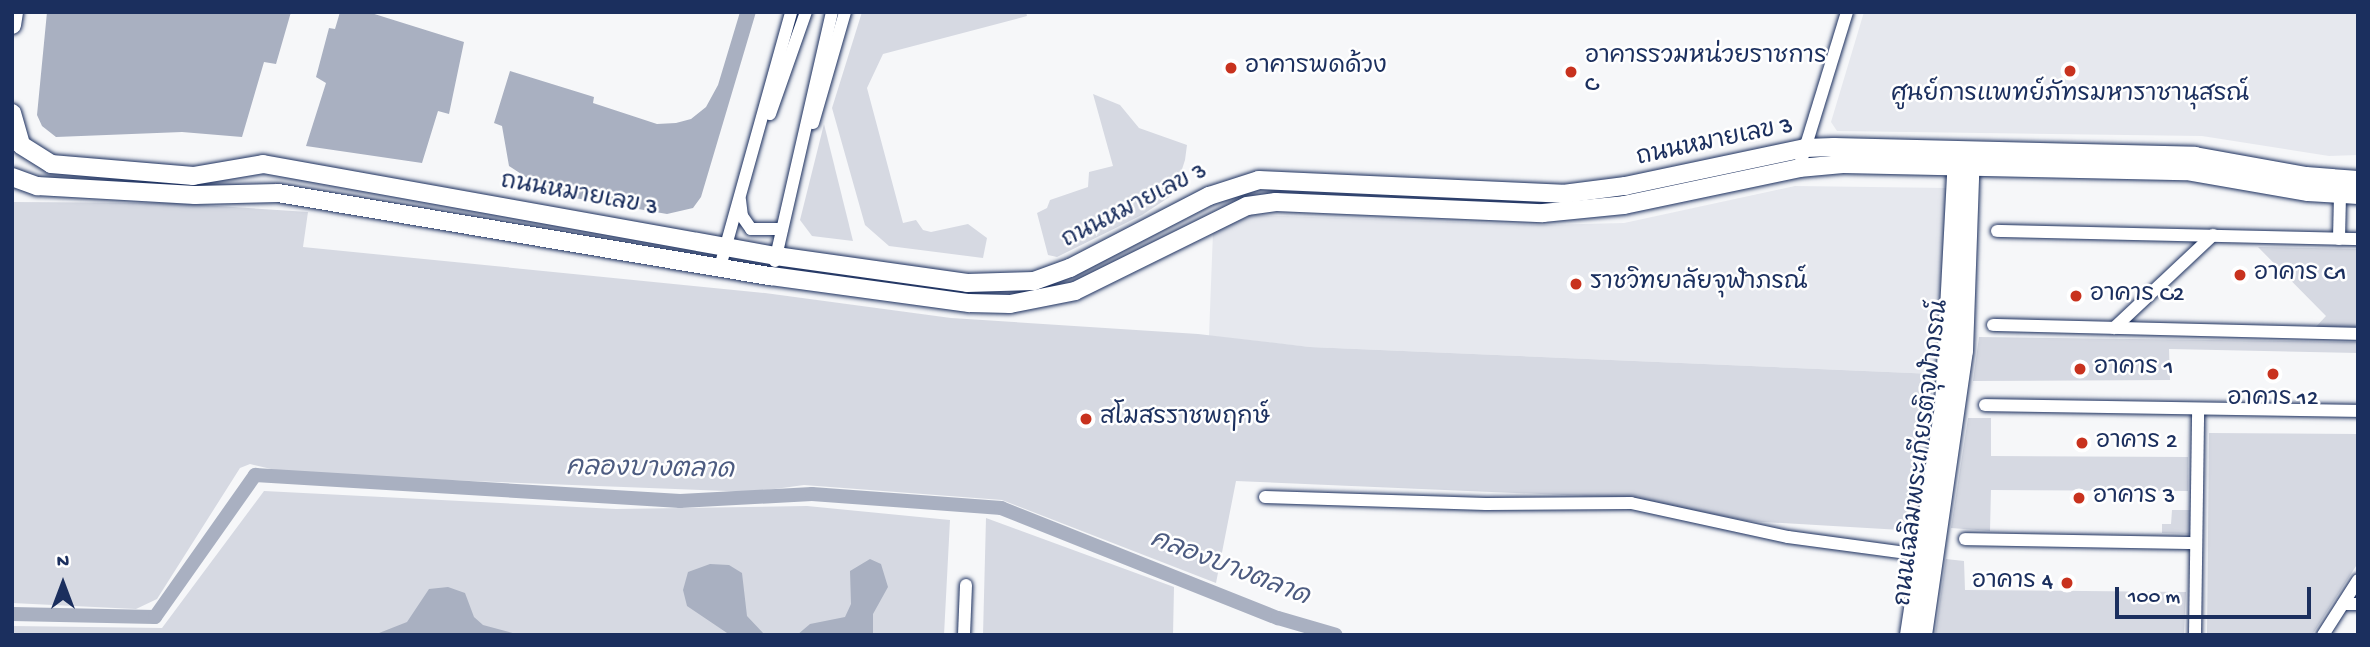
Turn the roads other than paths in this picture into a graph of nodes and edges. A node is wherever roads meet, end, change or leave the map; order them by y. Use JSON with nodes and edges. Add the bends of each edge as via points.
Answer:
{"nodes":[{"id":1,"x":14,"y":12,"type":"edge"},
{"id":2,"x":791,"y":12,"type":"edge"},
{"id":3,"x":806,"y":12,"type":"edge"},
{"id":4,"x":832,"y":12,"type":"edge"},
{"id":5,"x":845,"y":12,"type":"edge"},
{"id":6,"x":1847,"y":12,"type":"edge"},
{"id":7,"x":12,"y":25,"type":"edge"},
{"id":8,"x":12,"y":113,"type":"edge"},
{"id":9,"x":1805,"y":148,"type":"junction"},
{"id":10,"x":1964,"y":158,"type":"junction"},
{"id":11,"x":748,"y":167,"type":"junction"},
{"id":12,"x":1799,"y":168,"type":"junction"},
{"id":13,"x":12,"y":177,"type":"edge"},
{"id":14,"x":796,"y":180,"type":"junction"},
{"id":15,"x":2358,"y":180,"type":"edge"},
{"id":16,"x":740,"y":193,"type":"junction"},
{"id":17,"x":2349,"y":195,"type":"edge"},
{"id":18,"x":782,"y":229,"type":"junction"},
{"id":19,"x":1997,"y":231,"type":"dead end"},
{"id":20,"x":2213,"y":235,"type":"junction"},
{"id":21,"x":2339,"y":239,"type":"junction"},
{"id":22,"x":2358,"y":239,"type":"edge"},
{"id":23,"x":725,"y":247,"type":"junction"},
{"id":24,"x":776,"y":256,"type":"junction"},
{"id":25,"x":720,"y":267,"type":"junction"},
{"id":26,"x":771,"y":276,"type":"junction"},
{"id":27,"x":1993,"y":325,"type":"dead end"},
{"id":28,"x":2115,"y":328,"type":"junction"},
{"id":29,"x":2358,"y":334,"type":"edge"},
{"id":30,"x":1985,"y":405,"type":"dead end"},
{"id":31,"x":2198,"y":409,"type":"junction"},
{"id":32,"x":2358,"y":411,"type":"edge"},
{"id":33,"x":1265,"y":497,"type":"dead end"},
{"id":34,"x":1965,"y":539,"type":"dead end"},
{"id":35,"x":2196,"y":543,"type":"junction"},
{"id":36,"x":1930,"y":556,"type":"junction"},
{"id":37,"x":2358,"y":580,"type":"edge"},
{"id":38,"x":966,"y":585,"type":"dead end"},
{"id":39,"x":2343,"y":604,"type":"junction"},
{"id":40,"x":2358,"y":604,"type":"edge"},
{"id":41,"x":964,"y":635,"type":"edge"},
{"id":42,"x":1909,"y":635,"type":"edge"},
{"id":43,"x":1923,"y":635,"type":"edge"},
{"id":44,"x":2195,"y":635,"type":"edge"},
{"id":45,"x":2323,"y":635,"type":"edge"}],
"edges":[{"from":1,"to":7,"type":"street"},
{"from":2,"to":11,"type":"street"},
{"from":3,"to":11,"type":"street","via":[[787,73]]},
{"from":4,"to":14,"type":"street","via":[[813,79]]},
{"from":5,"to":14,"type":"street"},
{"from":6,"to":9,"type":"street"},
{"from":8,"to":23,"type":"street","name":"ถนนหมายเลข 3","via":[[21,145],[51,164],[193,176],[263,164]]},
{"from":9,"to":10,"type":"street","name":"ถนนหมายเลข 3"},
{"from":9,"to":12,"type":"street"},
{"from":9,"to":24,"type":"street","name":"ถนนหมายเลข 3","via":[[1625,186],[1563,194],[1259,180],[1191,204],[1070,268],[1011,284],[954,282]]},
{"from":10,"to":12,"type":"street","name":"ถนนหมายเลข 3"},
{"from":10,"to":15,"type":"street","name":"ถนนหมายเลข 3","via":[[2195,156],[2306,176]]},
{"from":10,"to":17,"type":"street","name":"ถนนหมายเลข 3","via":[[2186,171]]},
{"from":10,"to":36,"type":"street","name":"ถนนเฉลิมพระเกียรติจุฬาภรณ์","via":[[1964,351]]},
{"from":11,"to":16,"type":"street"},
{"from":12,"to":26,"type":"street","name":"ถนนหมายเลข 3","via":[[1625,205],[1543,213],[1322,202],[1247,206],[1075,291],[1034,302],[969,303]]},
{"from":13,"to":25,"type":"street","name":"ถนนหมายเลข 3","via":[[37,186],[195,195],[278,193]]},
{"from":14,"to":18,"type":"street"},
{"from":16,"to":18,"type":"street","via":[[747,225],[756,230]]},
{"from":16,"to":23,"type":"street"},
{"from":17,"to":21,"type":"street"},
{"from":18,"to":24,"type":"street"},
{"from":19,"to":20,"type":"street"},
{"from":20,"to":21,"type":"street"},
{"from":20,"to":28,"type":"street"},
{"from":21,"to":22,"type":"street"},
{"from":23,"to":24,"type":"street","name":"ถนนหมายเลข 3"},
{"from":23,"to":25,"type":"street"},
{"from":24,"to":26,"type":"street"},
{"from":25,"to":26,"type":"street","name":"ถนนหมายเลข 3"},
{"from":27,"to":28,"type":"street"},
{"from":28,"to":29,"type":"street"},
{"from":30,"to":31,"type":"street"},
{"from":31,"to":32,"type":"street"},
{"from":31,"to":35,"type":"street"},
{"from":33,"to":36,"type":"street","via":[[1631,503],[1788,537]]},
{"from":34,"to":35,"type":"street"},
{"from":35,"to":44,"type":"street"},
{"from":36,"to":42,"type":"street","name":"ถนนเฉลิมพระเกียรติจุฬาภรณ์"},
{"from":36,"to":43,"type":"street","name":"ถนนเฉลิมพระเกียรติจุฬาภรณ์"},
{"from":37,"to":39,"type":"street"},
{"from":38,"to":41,"type":"street"},
{"from":39,"to":40,"type":"street"},
{"from":39,"to":45,"type":"street"}]}
